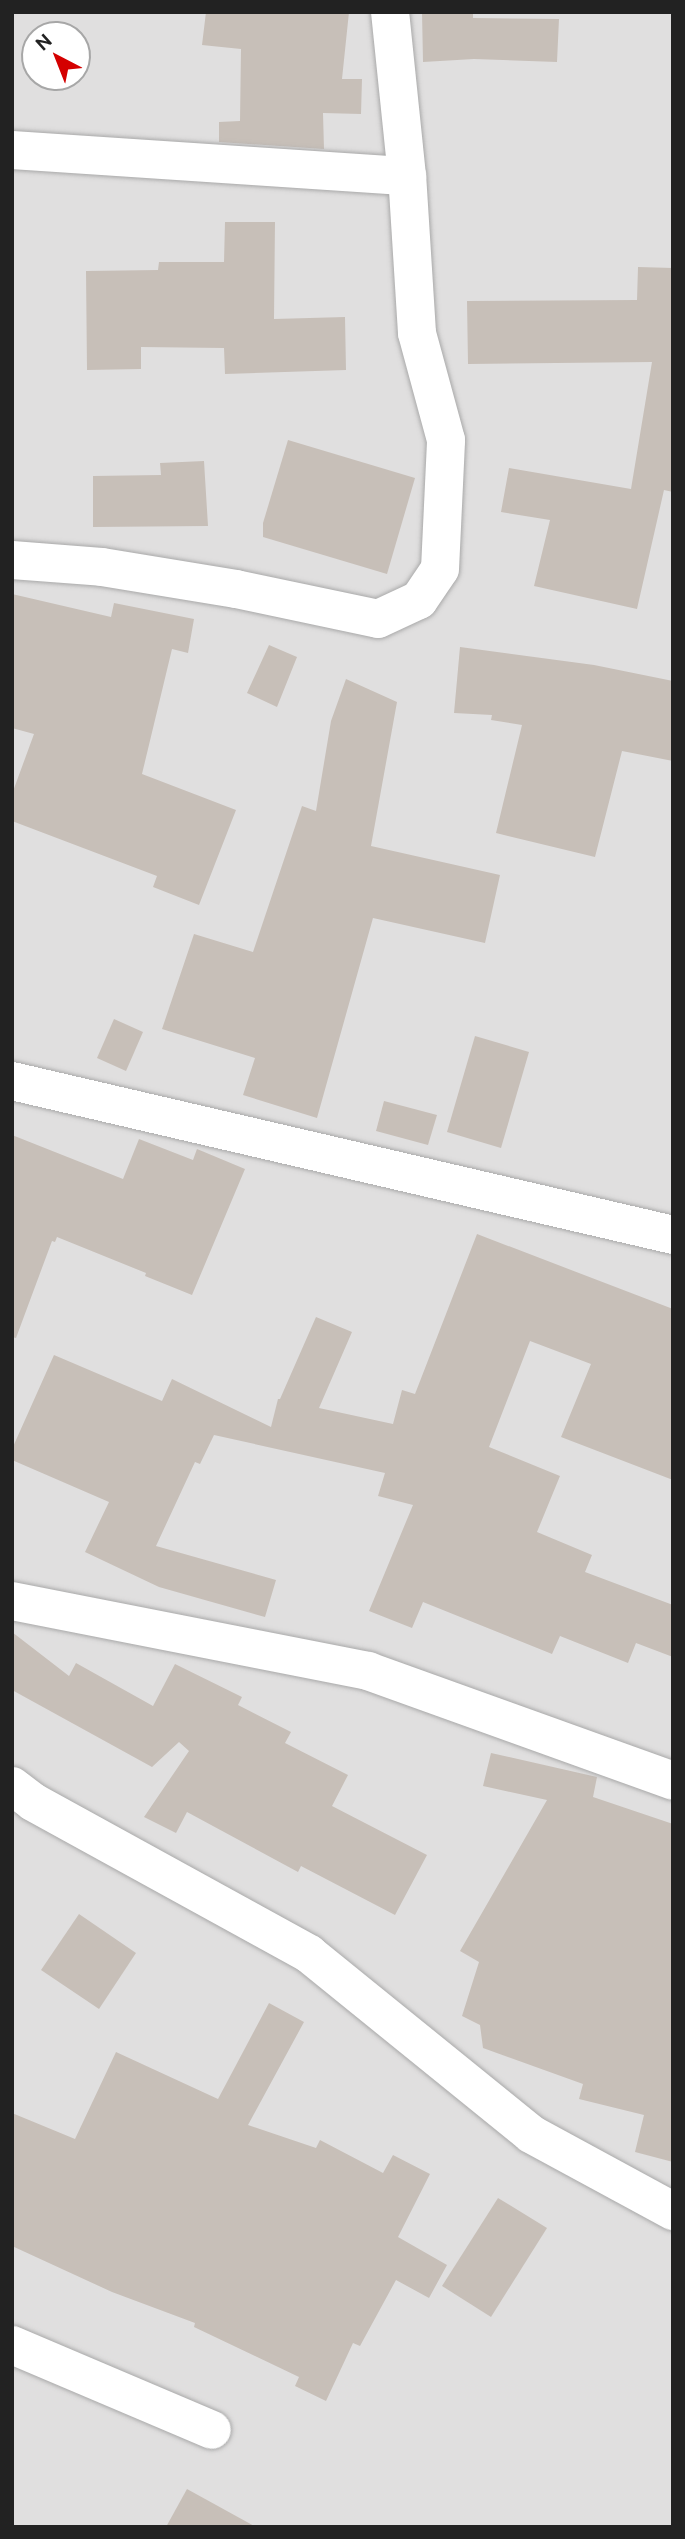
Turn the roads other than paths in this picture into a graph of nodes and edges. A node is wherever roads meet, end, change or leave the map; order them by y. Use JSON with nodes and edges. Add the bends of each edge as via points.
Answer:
{"nodes":[{"id":1,"x":390,"y":12,"type":"edge"},
{"id":2,"x":12,"y":150,"type":"edge"},
{"id":3,"x":407,"y":176,"type":"junction"},
{"id":4,"x":12,"y":560,"type":"edge"},
{"id":5,"x":12,"y":1081,"type":"edge"},
{"id":6,"x":673,"y":1235,"type":"edge"},
{"id":7,"x":12,"y":1601,"type":"edge"},
{"id":8,"x":673,"y":1781,"type":"edge"},
{"id":9,"x":12,"y":1786,"type":"edge"},
{"id":10,"x":673,"y":2211,"type":"edge"},
{"id":11,"x":12,"y":2345,"type":"edge"},
{"id":12,"x":212,"y":2430,"type":"dead end"}],
"edges":[{"from":1,"to":3,"type":"street"},
{"from":2,"to":3,"type":"street"},
{"from":3,"to":4,"type":"street","via":[[417,333],[446,440],[440,569],[419,600],[378,619],[236,589]]},
{"from":5,"to":6,"type":"street"},
{"from":7,"to":8,"type":"street","via":[[368,1671]]},
{"from":9,"to":10,"type":"street","via":[[33,1802],[309,1954],[531,2134]]},
{"from":11,"to":12,"type":"street"}]}
